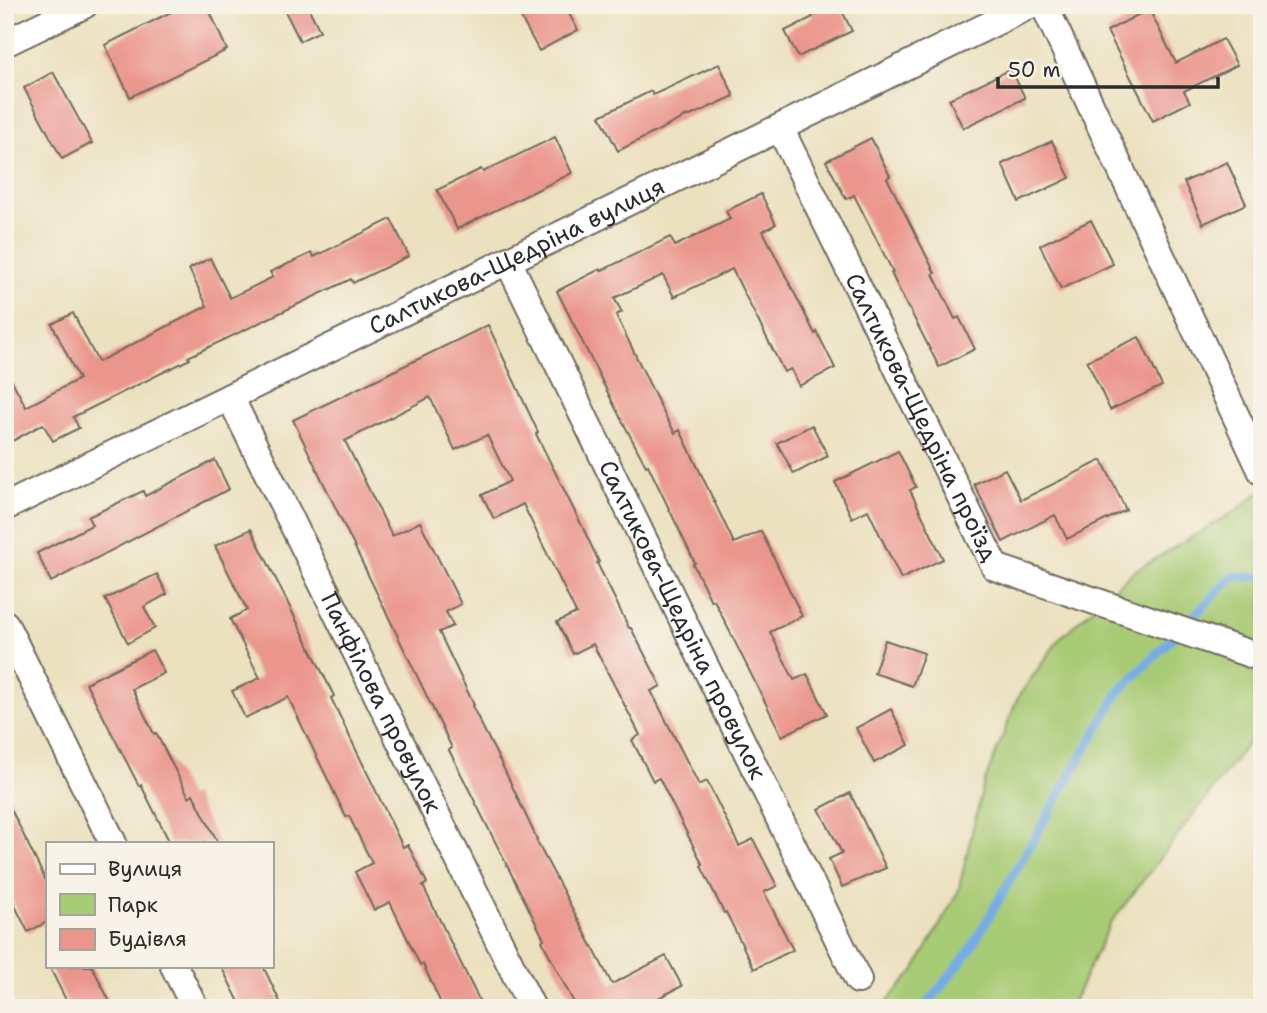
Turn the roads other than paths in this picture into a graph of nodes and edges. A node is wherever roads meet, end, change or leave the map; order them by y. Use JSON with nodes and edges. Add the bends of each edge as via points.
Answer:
{"nodes":[{"id":1,"x":84,"y":5,"type":"edge"},
{"id":2,"x":1030,"y":5,"type":"edge"},
{"id":3,"x":1044,"y":5,"type":"edge"},
{"id":4,"x":5,"y":43,"type":"edge"},
{"id":5,"x":780,"y":128,"type":"junction"},
{"id":6,"x":508,"y":261,"type":"junction"},
{"id":7,"x":230,"y":397,"type":"junction"},
{"id":8,"x":1262,"y":472,"type":"edge"},
{"id":9,"x":5,"y":507,"type":"edge"},
{"id":10,"x":5,"y":624,"type":"edge"},
{"id":11,"x":1262,"y":658,"type":"edge"},
{"id":12,"x":113,"y":842,"type":"edge"},
{"id":13,"x":175,"y":968,"type":"edge"},
{"id":14,"x":858,"y":980,"type":"dead end"},
{"id":15,"x":195,"y":1008,"type":"edge"},
{"id":16,"x":532,"y":1008,"type":"edge"}],
"edges":[{"from":1,"to":4,"type":"street"},
{"from":2,"to":5,"type":"street","name":"Салтикова-Щедріна вулиця"},
{"from":3,"to":8,"type":"street"},
{"from":5,"to":6,"type":"street","name":"Салтикова-Щедріна вулиця"},
{"from":5,"to":11,"type":"street","name":"Салтикова-Щедріна проїзд","via":[[995,567]]},
{"from":6,"to":7,"type":"street","name":"Салтикова-Щедріна вулиця"},
{"from":6,"to":14,"type":"street","name":"Салтикова-Щедріна провулок"},
{"from":7,"to":9,"type":"street","name":"Салтикова-Щедріна вулиця"},
{"from":7,"to":16,"type":"street","name":"Панфілова провулок"},
{"from":10,"to":12,"type":"street"},
{"from":13,"to":15,"type":"street"}]}
